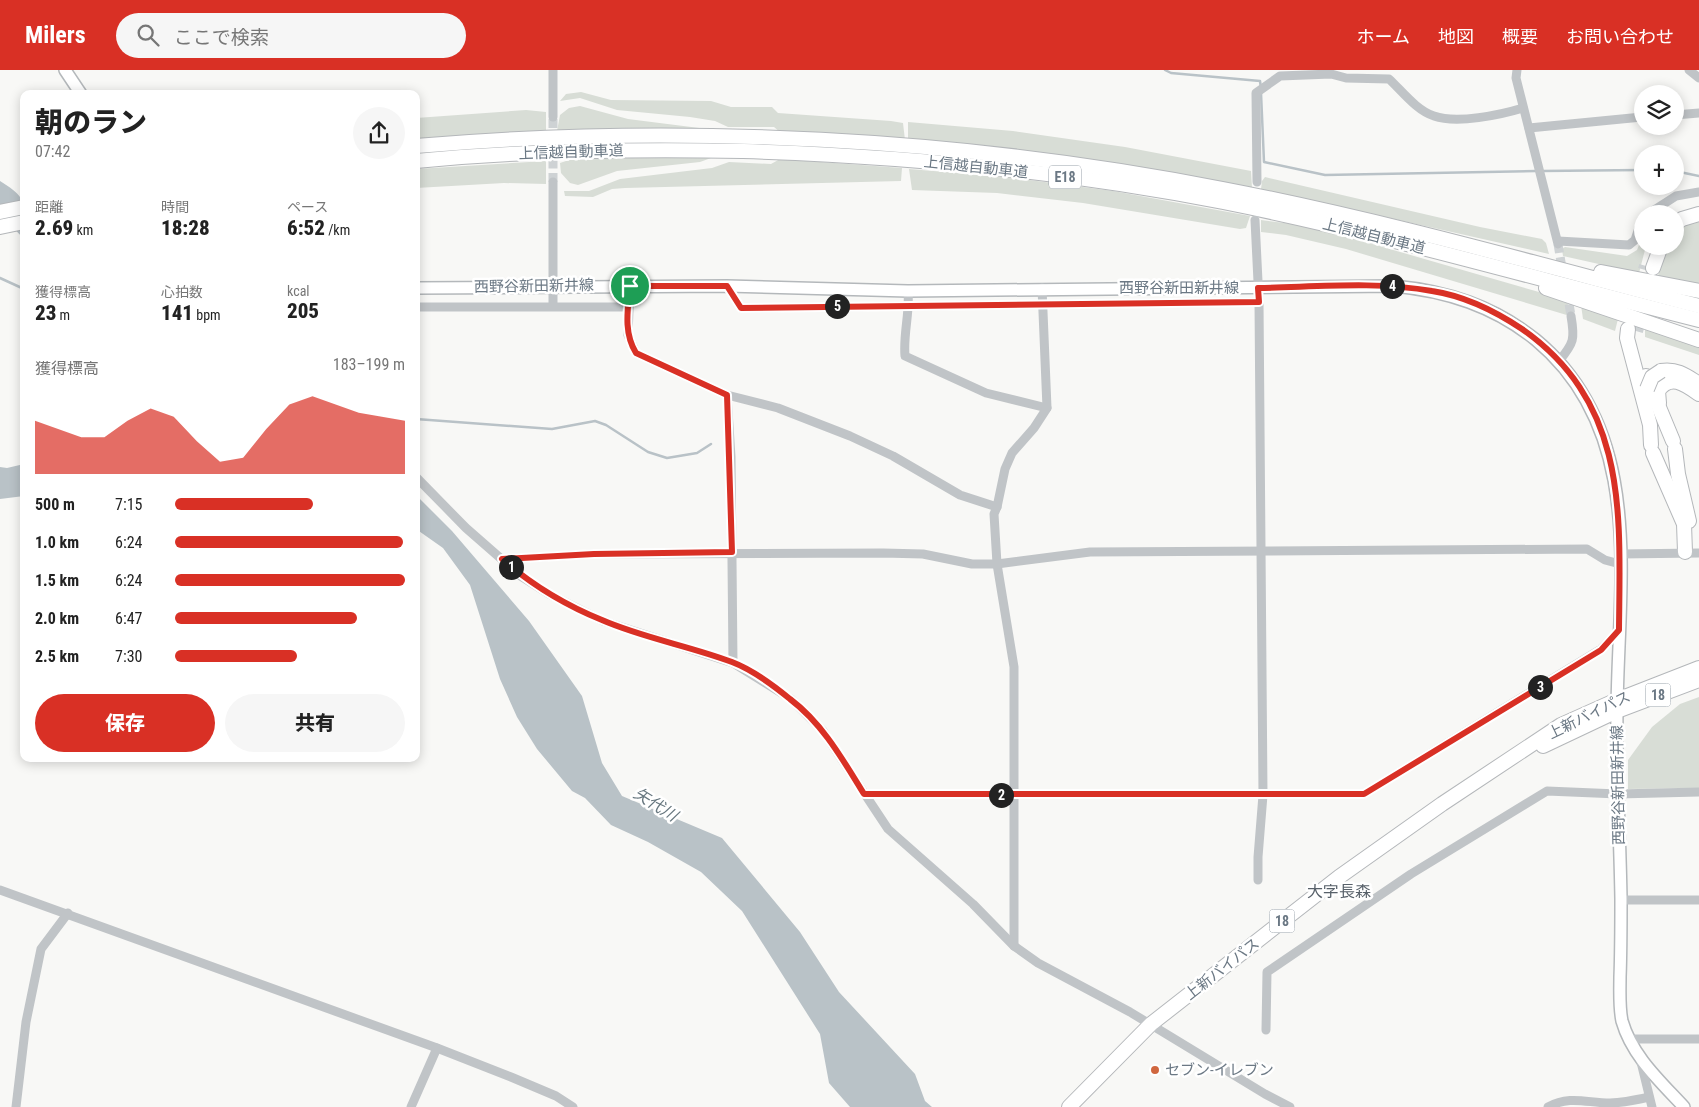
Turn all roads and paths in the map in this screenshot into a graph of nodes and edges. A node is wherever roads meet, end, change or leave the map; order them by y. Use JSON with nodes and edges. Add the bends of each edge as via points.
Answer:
{"nodes":[{"id":1,"x":65,"y":70,"type":"edge"},
{"id":2,"x":553,"y":70,"type":"edge"},
{"id":3,"x":1517,"y":70,"type":"edge"},
{"id":4,"x":1690,"y":70,"type":"edge"},
{"id":5,"x":1699,"y":78,"type":"edge"},
{"id":6,"x":78,"y":90,"type":"edge"},
{"id":7,"x":1523,"y":108,"type":"junction"},
{"id":8,"x":1699,"y":113,"type":"edge"},
{"id":9,"x":1684,"y":114,"type":"edge"},
{"id":10,"x":553,"y":118,"type":"tunnel mouth"},
{"id":11,"x":1634,"y":118,"type":"edge"},
{"id":12,"x":1529,"y":128,"type":"junction"},
{"id":13,"x":420,"y":146,"type":"edge"},
{"id":14,"x":420,"y":161,"type":"edge"},
{"id":15,"x":553,"y":182,"type":"tunnel mouth"},
{"id":16,"x":1257,"y":182,"type":"dead end"},
{"id":17,"x":1699,"y":192,"type":"edge"},
{"id":18,"x":1662,"y":205,"type":"edge"},
{"id":19,"x":1699,"y":206,"type":"edge"},
{"id":20,"x":20,"y":209,"type":"edge"},
{"id":21,"x":1684,"y":211,"type":"edge"},
{"id":22,"x":0,"y":212,"type":"edge"},
{"id":23,"x":1699,"y":214,"type":"edge"},
{"id":24,"x":1255,"y":220,"type":"dead end"},
{"id":25,"x":1684,"y":220,"type":"edge"},
{"id":26,"x":20,"y":223,"type":"edge"},
{"id":27,"x":0,"y":227,"type":"edge"},
{"id":28,"x":1373,"y":235,"type":"junction"},
{"id":29,"x":1634,"y":241,"type":"edge"},
{"id":30,"x":1480,"y":248,"type":"junction"},
{"id":31,"x":1651,"y":255,"type":"edge"},
{"id":32,"x":1656,"y":255,"type":"edge"},
{"id":33,"x":553,"y":286,"type":"junction"},
{"id":34,"x":626,"y":286,"type":"junction"},
{"id":35,"x":727,"y":286,"type":"junction"},
{"id":36,"x":420,"y":288,"type":"edge"},
{"id":37,"x":1042,"y":288,"type":"junction"},
{"id":38,"x":1258,"y":288,"type":"junction"},
{"id":39,"x":908,"y":291,"type":"junction"},
{"id":40,"x":1699,"y":292,"type":"edge"},
{"id":41,"x":1259,"y":302,"type":"junction"},
{"id":42,"x":1043,"y":304,"type":"junction"},
{"id":43,"x":909,"y":305,"type":"junction"},
{"id":44,"x":553,"y":306,"type":"junction"},
{"id":45,"x":1699,"y":306,"type":"edge"},
{"id":46,"x":420,"y":307,"type":"edge"},
{"id":47,"x":1571,"y":316,"type":"tunnel mouth"},
{"id":48,"x":1699,"y":320,"type":"edge"},
{"id":49,"x":1699,"y":340,"type":"edge"},
{"id":50,"x":1559,"y":361,"type":"junction"},
{"id":51,"x":1699,"y":384,"type":"edge"},
{"id":52,"x":1699,"y":394,"type":"edge"},
{"id":53,"x":727,"y":395,"type":"junction"},
{"id":54,"x":1046,"y":408,"type":"junction"},
{"id":55,"x":1661,"y":413,"type":"junction"},
{"id":56,"x":1650,"y":425,"type":"junction"},
{"id":57,"x":420,"y":481,"type":"edge"},
{"id":58,"x":997,"y":507,"type":"junction"},
{"id":59,"x":1260,"y":551,"type":"junction"},
{"id":60,"x":732,"y":552,"type":"junction"},
{"id":61,"x":1693,"y":552,"type":"edge"},
{"id":62,"x":502,"y":559,"type":"junction"},
{"id":63,"x":1620,"y":559,"type":"junction"},
{"id":64,"x":997,"y":564,"type":"junction"},
{"id":65,"x":1619,"y":630,"type":"junction"},
{"id":66,"x":733,"y":662,"type":"junction"},
{"id":67,"x":1699,"y":668,"type":"edge"},
{"id":68,"x":1699,"y":680,"type":"edge"},
{"id":69,"x":1617,"y":705,"type":"junction"},
{"id":70,"x":1699,"y":792,"type":"edge"},
{"id":71,"x":864,"y":794,"type":"junction"},
{"id":72,"x":1618,"y":794,"type":"junction"},
{"id":73,"x":1014,"y":795,"type":"junction"},
{"id":74,"x":1263,"y":795,"type":"junction"},
{"id":75,"x":1258,"y":880,"type":"dead end"},
{"id":76,"x":0,"y":890,"type":"edge"},
{"id":77,"x":1621,"y":900,"type":"junction"},
{"id":78,"x":1699,"y":900,"type":"edge"},
{"id":79,"x":68,"y":913,"type":"junction"},
{"id":80,"x":1014,"y":946,"type":"junction"},
{"id":81,"x":1151,"y":1024,"type":"junction"},
{"id":82,"x":1266,"y":1030,"type":"dead end"},
{"id":83,"x":1629,"y":1039,"type":"junction"},
{"id":84,"x":1699,"y":1039,"type":"edge"},
{"id":85,"x":436,"y":1048,"type":"junction"},
{"id":86,"x":1640,"y":1058,"type":"junction"},
{"id":87,"x":1649,"y":1097,"type":"junction"},
{"id":88,"x":1607,"y":1105,"type":"edge"},
{"id":89,"x":1071,"y":1106,"type":"edge"},
{"id":90,"x":16,"y":1107,"type":"edge"},
{"id":91,"x":411,"y":1107,"type":"edge"},
{"id":92,"x":573,"y":1107,"type":"edge"},
{"id":93,"x":1290,"y":1107,"type":"edge"},
{"id":94,"x":1548,"y":1107,"type":"edge"},
{"id":95,"x":1652,"y":1107,"type":"edge"},
{"id":96,"x":1684,"y":1107,"type":"edge"}],
"edges":[{"from":1,"to":6,"type":"main road"},
{"from":2,"to":10,"type":"street"},
{"from":3,"to":7,"type":"street"},
{"from":4,"to":5,"type":"street"},
{"from":7,"to":12,"type":"street"},
{"from":7,"to":16,"type":"street","via":[[1492,116],[1433,116],[1418,107],[1389,79],[1346,78],[1331,74],[1280,76],[1256,93]]},
{"from":8,"to":9,"type":"street"},
{"from":11,"to":12,"type":"street"},
{"from":12,"to":29,"type":"street","via":[[1558,243],[1629,245]]},
{"from":13,"to":30,"type":"highway","name":"上信越自動車道","number":"E18","via":[[504,139],[668,136],[848,143],[967,152],[1087,166],[1223,189],[1328,210]]},
{"from":14,"to":28,"type":"highway","name":"上信越自動車道","number":"E18","via":[[621,150],[790,153],[911,160],[1169,192]]},
{"from":15,"to":33,"type":"street"},
{"from":17,"to":18,"type":"street","via":[[1676,196]]},
{"from":19,"to":21,"type":"highway"},
{"from":20,"to":22,"type":"highway"},
{"from":23,"to":25,"type":"highway"},
{"from":24,"to":38,"type":"street"},
{"from":26,"to":27,"type":"highway"},
{"from":28,"to":48,"type":"highway","name":"上信越自動車道","number":"E18"},
{"from":28,"to":49,"type":"highway","via":[[1533,283]]},
{"from":30,"to":40,"type":"highway"},
{"from":30,"to":45,"type":"highway","name":"上信越自動車道","number":"E18"},
{"from":31,"to":32,"type":"highway","via":[[1650,267]]},
{"from":33,"to":34,"type":"main road","name":"西野谷新田新井線"},
{"from":33,"to":36,"type":"main road","name":"西野谷新田新井線"},
{"from":33,"to":44,"type":"street"},
{"from":34,"to":35,"type":"main road","name":"西野谷新田新井線"},
{"from":34,"to":44,"type":"street","via":[[622,307]]},
{"from":34,"to":53,"type":"street","via":[[628,335],[636,353]]},
{"from":35,"to":39,"type":"main road","name":"西野谷新田新井線"},
{"from":35,"to":43,"type":"street","via":[[741,308]]},
{"from":37,"to":38,"type":"main road","name":"西野谷新田新井線"},
{"from":37,"to":39,"type":"main road","name":"西野谷新田新井線"},
{"from":37,"to":42,"type":"street"},
{"from":38,"to":41,"type":"street"},
{"from":38,"to":50,"type":"main road","name":"西野谷新田新井線","via":[[1394,286],[1454,295],[1514,324]]},
{"from":39,"to":43,"type":"street"},
{"from":41,"to":42,"type":"street"},
{"from":41,"to":59,"type":"street"},
{"from":42,"to":43,"type":"street"},
{"from":42,"to":54,"type":"street"},
{"from":43,"to":54,"type":"street","via":[[904,336],[905,356],[986,392]]},
{"from":44,"to":46,"type":"street"},
{"from":47,"to":50,"type":"street","via":[[1574,335],[1571,346]]},
{"from":50,"to":63,"type":"main road","name":"西野谷新田新井線","via":[[1582,392],[1607,446],[1615,481]]},
{"from":51,"to":56,"type":"highway","bridge":true,"via":[[1681,372],[1671,370],[1661,371],[1652,377],[1647,389]]},
{"from":52,"to":55,"type":"highway","via":[[1677,381],[1664,384],[1657,397]]},
{"from":53,"to":58,"type":"street","via":[[778,408],[850,436],[893,456],[960,495]]},
{"from":53,"to":60,"type":"street"},
{"from":54,"to":58,"type":"street","via":[[1012,453]]},
{"from":55,"to":56,"type":"highway","via":[[1638,355],[1632,330],[1627,338]]},
{"from":55,"to":61,"type":"highway","via":[[1674,445]]},
{"from":56,"to":61,"type":"highway","via":[[1652,449]]},
{"from":57,"to":62,"type":"street"},
{"from":58,"to":64,"type":"street","via":[[994,514]]},
{"from":59,"to":63,"type":"street","via":[[1587,549],[1605,560]]},
{"from":59,"to":64,"type":"street","via":[[1090,552]]},
{"from":59,"to":74,"type":"street"},
{"from":60,"to":62,"type":"street"},
{"from":60,"to":64,"type":"street","via":[[915,554],[972,564]]},
{"from":60,"to":66,"type":"street"},
{"from":61,"to":63,"type":"street"},
{"from":62,"to":66,"type":"street","via":[[549,594],[603,621]]},
{"from":63,"to":65,"type":"main road","name":"西野谷新田新井線"},
{"from":64,"to":73,"type":"street","via":[[1014,667]]},
{"from":65,"to":69,"type":"main road","name":"西野谷新田新井線"},
{"from":65,"to":74,"type":"street","via":[[1601,650],[1364,794]]},
{"from":66,"to":71,"type":"street","via":[[774,687],[806,712],[836,750]]},
{"from":67,"to":69,"type":"highway","name":"上新バイパス","number":"18"},
{"from":68,"to":69,"type":"highway","name":"上新バイパス","number":"18"},
{"from":69,"to":72,"type":"main road","name":"西野谷新田新井線"},
{"from":69,"to":81,"type":"highway","name":"上新バイパス","number":"18","via":[[1561,725],[1457,793],[1339,877]]},
{"from":70,"to":72,"type":"street"},
{"from":71,"to":73,"type":"street"},
{"from":71,"to":80,"type":"street","via":[[888,829],[973,904]]},
{"from":72,"to":77,"type":"main road","name":"西野谷新田新井線"},
{"from":72,"to":82,"type":"street","via":[[1547,791],[1411,874],[1267,972]]},
{"from":73,"to":74,"type":"street"},
{"from":73,"to":80,"type":"street"},
{"from":74,"to":75,"type":"street"},
{"from":76,"to":79,"type":"street"},
{"from":77,"to":78,"type":"street"},
{"from":77,"to":83,"type":"main road","name":"西野谷新田新井線","via":[[1620,1005]]},
{"from":79,"to":85,"type":"street"},
{"from":79,"to":90,"type":"street","via":[[41,949],[26,1022]]},
{"from":80,"to":81,"type":"street","via":[[1038,963]]},
{"from":81,"to":89,"type":"highway","name":"上新バイパス","number":"18"},
{"from":81,"to":93,"type":"street"},
{"from":83,"to":84,"type":"street"},
{"from":83,"to":86,"type":"main road","name":"西野谷新田新井線"},
{"from":85,"to":91,"type":"street"},
{"from":85,"to":92,"type":"street","via":[[511,1076]]},
{"from":86,"to":87,"type":"street"},
{"from":86,"to":96,"type":"main road","name":"西野谷新田新井線"},
{"from":87,"to":88,"type":"street"},
{"from":87,"to":95,"type":"street"},
{"from":88,"to":94,"type":"street","via":[[1573,1098]]}]}
